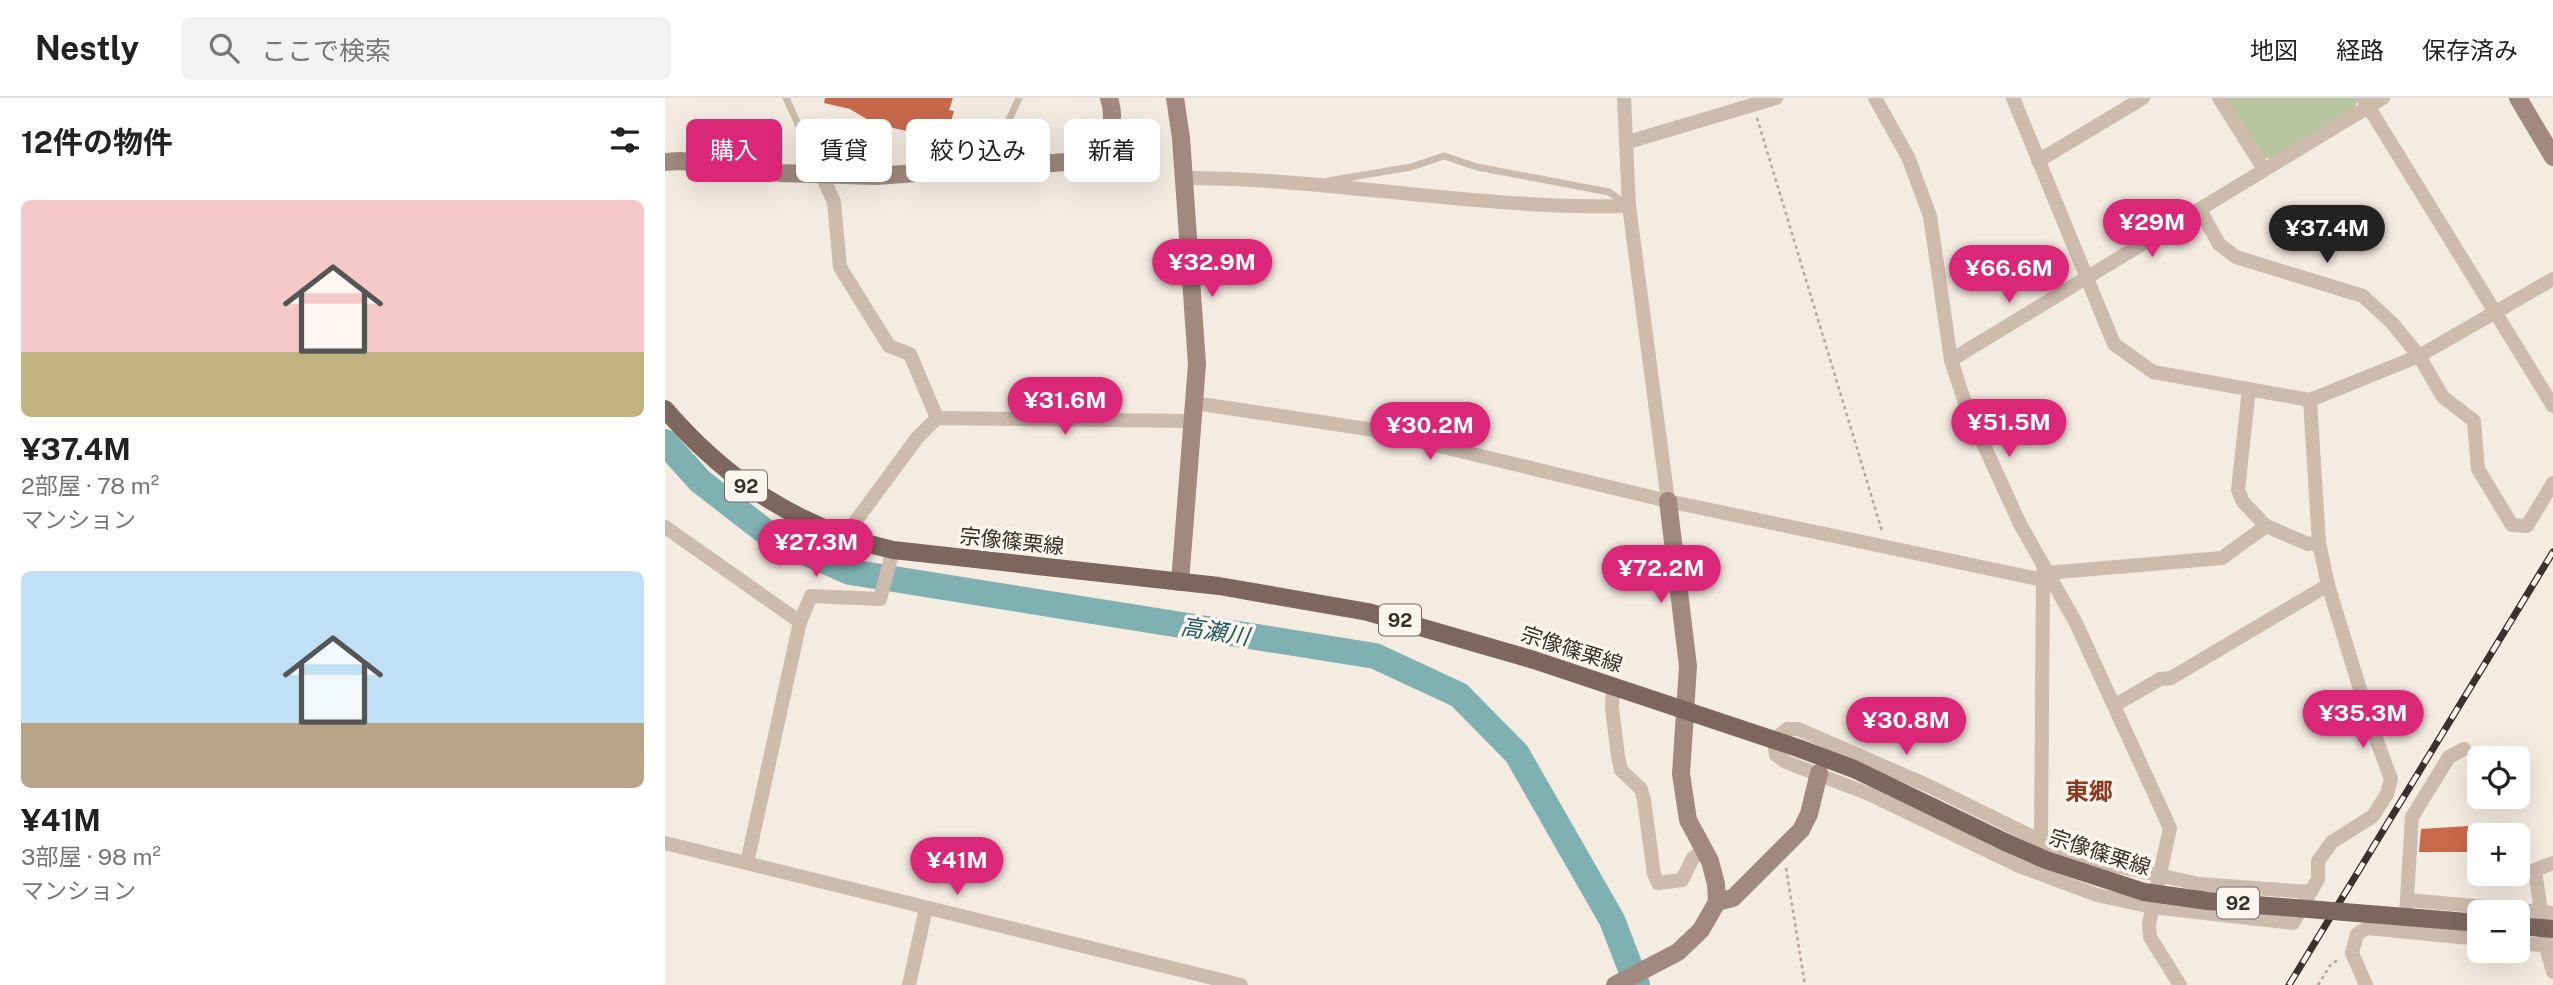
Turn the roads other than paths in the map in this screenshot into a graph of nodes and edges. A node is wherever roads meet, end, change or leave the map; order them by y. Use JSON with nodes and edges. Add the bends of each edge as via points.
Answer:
{"nodes":[{"id":1,"x":786,"y":98,"type":"edge"},
{"id":2,"x":1019,"y":98,"type":"edge"},
{"id":3,"x":1109,"y":98,"type":"edge"},
{"id":4,"x":1175,"y":98,"type":"edge"},
{"id":5,"x":1624,"y":98,"type":"edge"},
{"id":6,"x":1776,"y":98,"type":"edge"},
{"id":7,"x":1875,"y":98,"type":"edge"},
{"id":8,"x":2013,"y":98,"type":"edge"},
{"id":9,"x":2143,"y":98,"type":"edge"},
{"id":10,"x":2219,"y":98,"type":"edge"},
{"id":11,"x":2383,"y":98,"type":"edge"},
{"id":12,"x":2518,"y":98,"type":"edge"},
{"id":13,"x":2366,"y":102,"type":"edge"},
{"id":14,"x":1009,"y":119,"type":"edge"},
{"id":15,"x":796,"y":120,"type":"edge"},
{"id":16,"x":1628,"y":142,"type":"junction"},
{"id":17,"x":2553,"y":157,"type":"edge"},
{"id":18,"x":2038,"y":161,"type":"junction"},
{"id":19,"x":665,"y":162,"type":"edge"},
{"id":20,"x":1050,"y":163,"type":"edge"},
{"id":21,"x":2264,"y":169,"type":"junction"},
{"id":22,"x":796,"y":173,"type":"edge"},
{"id":23,"x":1184,"y":178,"type":"junction"},
{"id":24,"x":825,"y":182,"type":"edge"},
{"id":25,"x":1303,"y":185,"type":"junction"},
{"id":26,"x":1629,"y":206,"type":"junction"},
{"id":27,"x":2200,"y":210,"type":"junction"},
{"id":28,"x":2086,"y":279,"type":"junction"},
{"id":29,"x":2553,"y":279,"type":"edge"},
{"id":30,"x":2496,"y":314,"type":"junction"},
{"id":31,"x":2419,"y":356,"type":"junction"},
{"id":32,"x":1951,"y":360,"type":"junction"},
{"id":33,"x":2249,"y":388,"type":"junction"},
{"id":34,"x":2310,"y":400,"type":"junction"},
{"id":35,"x":2553,"y":406,"type":"edge"},
{"id":36,"x":665,"y":410,"type":"edge"},
{"id":37,"x":1194,"y":412,"type":"junction"},
{"id":38,"x":937,"y":418,"type":"junction"},
{"id":39,"x":2553,"y":483,"type":"edge"},
{"id":40,"x":1668,"y":501,"type":"junction"},
{"id":41,"x":2266,"y":526,"type":"junction"},
{"id":42,"x":665,"y":527,"type":"edge"},
{"id":43,"x":844,"y":537,"type":"junction"},
{"id":44,"x":2319,"y":543,"type":"junction"},
{"id":45,"x":891,"y":557,"type":"junction"},
{"id":46,"x":2044,"y":574,"type":"junction"},
{"id":47,"x":1180,"y":582,"type":"junction"},
{"id":48,"x":2328,"y":584,"type":"junction"},
{"id":49,"x":800,"y":622,"type":"junction"},
{"id":50,"x":1613,"y":686,"type":"junction"},
{"id":51,"x":2115,"y":705,"type":"junction"},
{"id":52,"x":1683,"y":710,"type":"junction"},
{"id":53,"x":1773,"y":740,"type":"junction"},
{"id":54,"x":2464,"y":748,"type":"dead end"},
{"id":55,"x":1819,"y":773,"type":"junction"},
{"id":56,"x":2041,"y":841,"type":"junction"},
{"id":57,"x":665,"y":843,"type":"edge"},
{"id":58,"x":1704,"y":850,"type":"junction"},
{"id":59,"x":747,"y":863,"type":"junction"},
{"id":60,"x":2553,"y":863,"type":"edge"},
{"id":61,"x":2161,"y":876,"type":"junction"},
{"id":62,"x":2310,"y":892,"type":"junction"},
{"id":63,"x":2408,"y":900,"type":"junction"},
{"id":64,"x":1717,"y":901,"type":"junction"},
{"id":65,"x":2152,"y":907,"type":"junction"},
{"id":66,"x":926,"y":908,"type":"junction"},
{"id":67,"x":2547,"y":913,"type":"edge"},
{"id":68,"x":2467,"y":922,"type":"edge"},
{"id":69,"x":2530,"y":927,"type":"edge"},
{"id":70,"x":2553,"y":929,"type":"edge"},
{"id":71,"x":2405,"y":931,"type":"junction"},
{"id":72,"x":2467,"y":938,"type":"edge"},
{"id":73,"x":2530,"y":944,"type":"edge"},
{"id":74,"x":2549,"y":946,"type":"edge"},
{"id":75,"x":2553,"y":972,"type":"edge"},
{"id":76,"x":909,"y":985,"type":"edge"},
{"id":77,"x":1241,"y":985,"type":"edge"},
{"id":78,"x":1615,"y":985,"type":"edge"},
{"id":79,"x":2180,"y":985,"type":"edge"},
{"id":80,"x":2366,"y":985,"type":"edge"}],
"edges":[{"from":1,"to":15,"type":"lane"},
{"from":2,"to":14,"type":"lane"},
{"from":3,"to":20,"type":"street","via":[[1114,118],[1106,141],[1091,154]]},
{"from":4,"to":23,"type":"street"},
{"from":5,"to":16,"type":"street"},
{"from":6,"to":16,"type":"street"},
{"from":7,"to":32,"type":"street","via":[[1908,157],[1930,216]]},
{"from":8,"to":18,"type":"street"},
{"from":9,"to":18,"type":"street"},
{"from":10,"to":21,"type":"street"},
{"from":11,"to":13,"type":"street"},
{"from":12,"to":17,"type":"street"},
{"from":13,"to":21,"type":"street"},
{"from":13,"to":30,"type":"street"},
{"from":16,"to":26,"type":"street"},
{"from":18,"to":28,"type":"street"},
{"from":19,"to":22,"type":"street"},
{"from":21,"to":27,"type":"street"},
{"from":23,"to":25,"type":"street"},
{"from":23,"to":37,"type":"street","via":[[1197,364]]},
{"from":24,"to":38,"type":"street","via":[[834,202],[840,267],[890,346],[910,354]]},
{"from":25,"to":26,"type":"street"},
{"from":25,"to":26,"type":"lane","via":[[1411,167],[1444,156],[1477,167],[1609,192]]},
{"from":26,"to":40,"type":"street"},
{"from":27,"to":28,"type":"street"},
{"from":27,"to":31,"type":"street","via":[[2219,244],[2236,257],[2363,296]]},
{"from":28,"to":32,"type":"street"},
{"from":28,"to":33,"type":"street","via":[[2114,344],[2153,372]]},
{"from":29,"to":30,"type":"street"},
{"from":30,"to":31,"type":"street"},
{"from":30,"to":35,"type":"street"},
{"from":31,"to":34,"type":"street"},
{"from":31,"to":39,"type":"street","via":[[2443,397],[2474,421],[2478,469],[2512,525],[2527,526]]},
{"from":32,"to":46,"type":"street","via":[[1966,406]]},
{"from":33,"to":34,"type":"street"},
{"from":33,"to":41,"type":"street","via":[[2238,490]]},
{"from":34,"to":44,"type":"street"},
{"from":36,"to":43,"type":"main road","name":"宗像篠栗線","number":"92","via":[[739,482],[805,521]]},
{"from":37,"to":38,"type":"street"},
{"from":37,"to":40,"type":"street","via":[[1368,429]]},
{"from":37,"to":47,"type":"street"},
{"from":38,"to":43,"type":"street"},
{"from":40,"to":46,"type":"street"},
{"from":40,"to":52,"type":"street","via":[[1688,666]]},
{"from":41,"to":44,"type":"street","via":[[2308,544]]},
{"from":41,"to":46,"type":"street","via":[[2222,558]]},
{"from":42,"to":49,"type":"street"},
{"from":43,"to":45,"type":"main road","name":"宗像篠栗線","number":"92"},
{"from":44,"to":48,"type":"street"},
{"from":45,"to":47,"type":"main road","name":"宗像篠栗線","number":"92"},
{"from":45,"to":49,"type":"street","via":[[880,599],[811,596]]},
{"from":46,"to":51,"type":"street","via":[[2076,623]]},
{"from":46,"to":56,"type":"street"},
{"from":47,"to":50,"type":"main road","name":"宗像篠栗線","number":"92","via":[[1368,611]]},
{"from":48,"to":51,"type":"street","via":[[2171,678],[2160,679]]},
{"from":48,"to":62,"type":"street","via":[[2391,779],[2373,816],[2332,842],[2318,861],[2318,879]]},
{"from":49,"to":59,"type":"street"},
{"from":50,"to":52,"type":"main road","name":"宗像篠栗線","number":"92"},
{"from":50,"to":58,"type":"street","via":[[1620,763],[1641,789],[1658,883],[1682,880],[1693,858]]},
{"from":51,"to":61,"type":"street","via":[[2170,828]]},
{"from":52,"to":53,"type":"main road","name":"宗像篠栗線","number":"92"},
{"from":52,"to":58,"type":"street","via":[[1681,774],[1688,820]]},
{"from":53,"to":55,"type":"street","via":[[1776,755]]},
{"from":53,"to":56,"type":"street","via":[[1787,729],[1798,729]]},
{"from":53,"to":68,"type":"main road","name":"宗像篠栗線","number":"92","bridge":true,"via":[[1854,769],[2046,860],[2144,892]]},
{"from":54,"to":63,"type":"street","via":[[2449,757],[2412,817]]},
{"from":55,"to":64,"type":"street","via":[[1801,830],[1733,898]]},
{"from":55,"to":65,"type":"street","via":[[2063,884]]},
{"from":56,"to":61,"type":"street","via":[[2092,861]]},
{"from":57,"to":59,"type":"street"},
{"from":58,"to":64,"type":"street"},
{"from":59,"to":66,"type":"street"},
{"from":60,"to":67,"type":"street","via":[[2535,870]]},
{"from":61,"to":62,"type":"street","via":[[2200,884]]},
{"from":61,"to":65,"type":"street"},
{"from":62,"to":65,"type":"street","via":[[2293,923]]},
{"from":63,"to":67,"type":"street"},
{"from":63,"to":71,"type":"street"},
{"from":64,"to":78,"type":"street","via":[[1701,930],[1678,952]]},
{"from":65,"to":79,"type":"street","via":[[2150,937]]},
{"from":66,"to":76,"type":"street"},
{"from":66,"to":77,"type":"street"},
{"from":67,"to":74,"type":"street"},
{"from":69,"to":70,"type":"main road","bridge":true},
{"from":71,"to":72,"type":"street"},
{"from":71,"to":80,"type":"street","via":[[2367,928],[2357,934],[2352,953]]},
{"from":73,"to":74,"type":"street"},
{"from":74,"to":75,"type":"street"}]}
